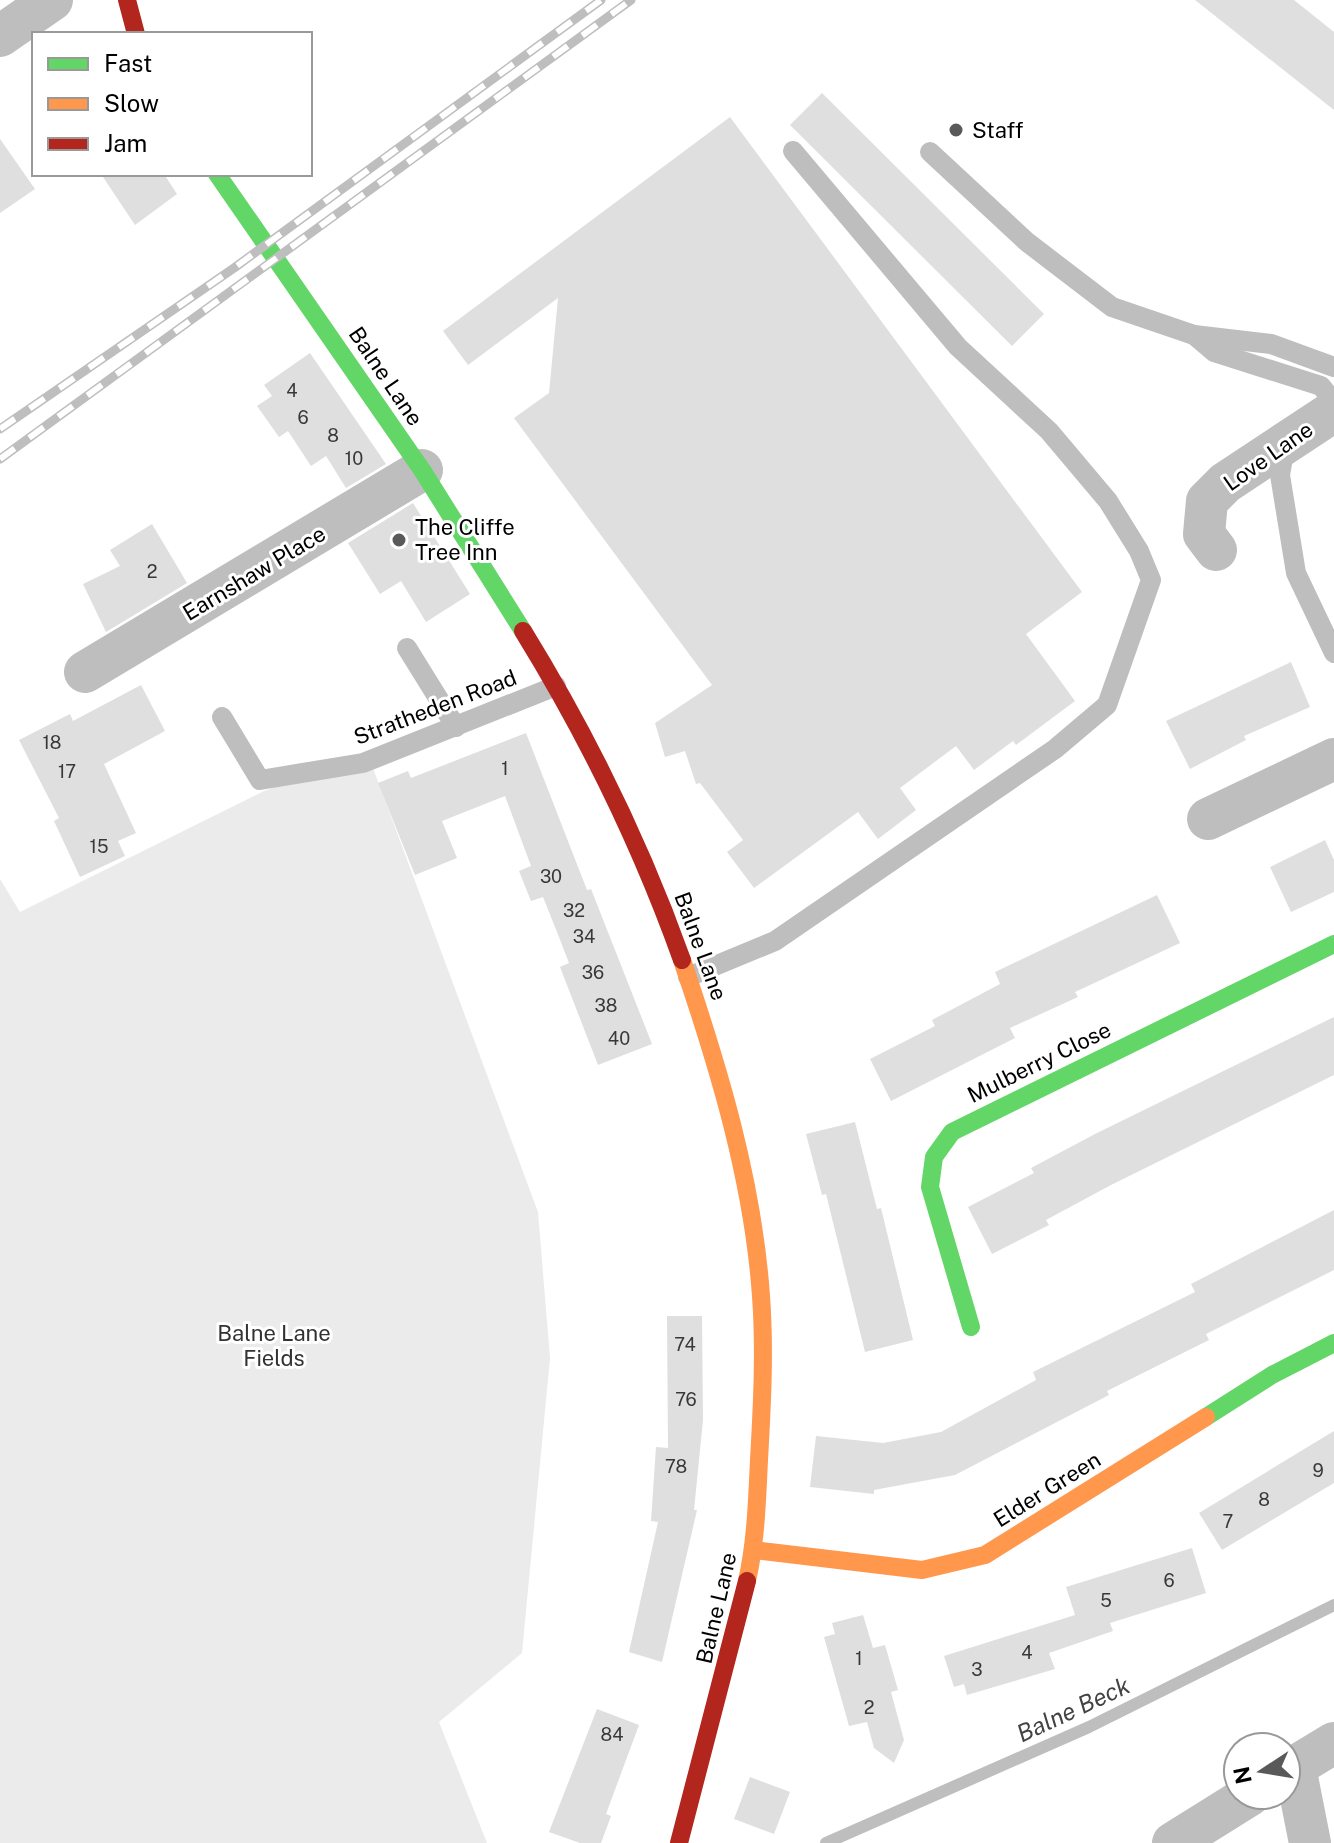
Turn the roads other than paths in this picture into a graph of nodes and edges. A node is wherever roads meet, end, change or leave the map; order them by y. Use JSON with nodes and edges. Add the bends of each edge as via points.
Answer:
{"nodes":[{"id":1,"x":52,"y":0,"type":"edge"},
{"id":2,"x":127,"y":0,"type":"edge"},
{"id":3,"x":135,"y":32,"type":"edge"},
{"id":4,"x":0,"y":36,"type":"edge"},
{"id":5,"x":793,"y":151,"type":"dead end"},
{"id":6,"x":930,"y":152,"type":"dead end"},
{"id":7,"x":218,"y":176,"type":"edge"},
{"id":8,"x":1194,"y":335,"type":"junction"},
{"id":9,"x":1334,"y":367,"type":"edge"},
{"id":10,"x":1334,"y":402,"type":"edge"},
{"id":11,"x":1334,"y":411,"type":"edge"},
{"id":12,"x":1286,"y":442,"type":"junction"},
{"id":13,"x":422,"y":470,"type":"junction"},
{"id":14,"x":1216,"y":550,"type":"dead end"},
{"id":15,"x":407,"y":648,"type":"dead end"},
{"id":16,"x":1334,"y":653,"type":"edge"},
{"id":17,"x":85,"y":672,"type":"dead end"},
{"id":18,"x":556,"y":686,"type":"junction"},
{"id":19,"x":222,"y":717,"type":"dead end"},
{"id":20,"x":456,"y":727,"type":"junction"},
{"id":21,"x":1334,"y":759,"type":"edge"},
{"id":22,"x":1208,"y":819,"type":"dead end"},
{"id":23,"x":1334,"y":944,"type":"edge"},
{"id":24,"x":688,"y":977,"type":"junction"},
{"id":25,"x":971,"y":1327,"type":"dead end"},
{"id":26,"x":1334,"y":1343,"type":"edge"},
{"id":27,"x":754,"y":1550,"type":"junction"},
{"id":28,"x":1334,"y":1743,"type":"edge"},
{"id":29,"x":1302,"y":1763,"type":"edge"},
{"id":30,"x":1224,"y":1811,"type":"edge"},
{"id":31,"x":1301,"y":1811,"type":"edge"},
{"id":32,"x":679,"y":1843,"type":"edge"},
{"id":33,"x":1173,"y":1843,"type":"edge"},
{"id":34,"x":1310,"y":1843,"type":"edge"}],
"edges":[{"from":1,"to":4,"type":"street"},
{"from":2,"to":3,"type":"street"},
{"from":5,"to":24,"type":"lane","via":[[958,347],[1049,431],[1108,501],[1151,580],[1107,705],[1055,749],[775,941]]},
{"from":6,"to":8,"type":"lane","via":[[1027,242],[1112,307]]},
{"from":7,"to":13,"type":"street","name":"Balne Lane"},
{"from":8,"to":9,"type":"lane","via":[[1271,344]]},
{"from":8,"to":10,"type":"lane","via":[[1214,352],[1321,386]]},
{"from":11,"to":12,"type":"street","name":"Love Lane"},
{"from":12,"to":14,"type":"street","name":"Love Lane","via":[[1207,501],[1204,534]]},
{"from":12,"to":16,"type":"lane","via":[[1280,475],[1296,573]]},
{"from":13,"to":17,"type":"street","name":"Earnshaw Place"},
{"from":13,"to":18,"type":"street","name":"Balne Lane"},
{"from":15,"to":20,"type":"lane"},
{"from":18,"to":20,"type":"lane","name":"Stratheden Road"},
{"from":18,"to":24,"type":"street","name":"Balne Lane","via":[[624,815]]},
{"from":19,"to":20,"type":"lane","name":"Stratheden Road","via":[[260,780],[363,763]]},
{"from":21,"to":22,"type":"street"},
{"from":23,"to":25,"type":"street","name":"Mulberry Close","via":[[952,1132],[934,1157],[930,1187]]},
{"from":24,"to":27,"type":"street","name":"Balne Lane","via":[[715,1057],[741,1164],[761,1296]]},
{"from":26,"to":27,"type":"street","name":"Elder Green","via":[[1272,1375],[985,1555],[922,1570]]},
{"from":27,"to":32,"type":"street","name":"Balne Lane"},
{"from":28,"to":29,"type":"street"},
{"from":30,"to":33,"type":"street"},
{"from":31,"to":34,"type":"street"}]}
